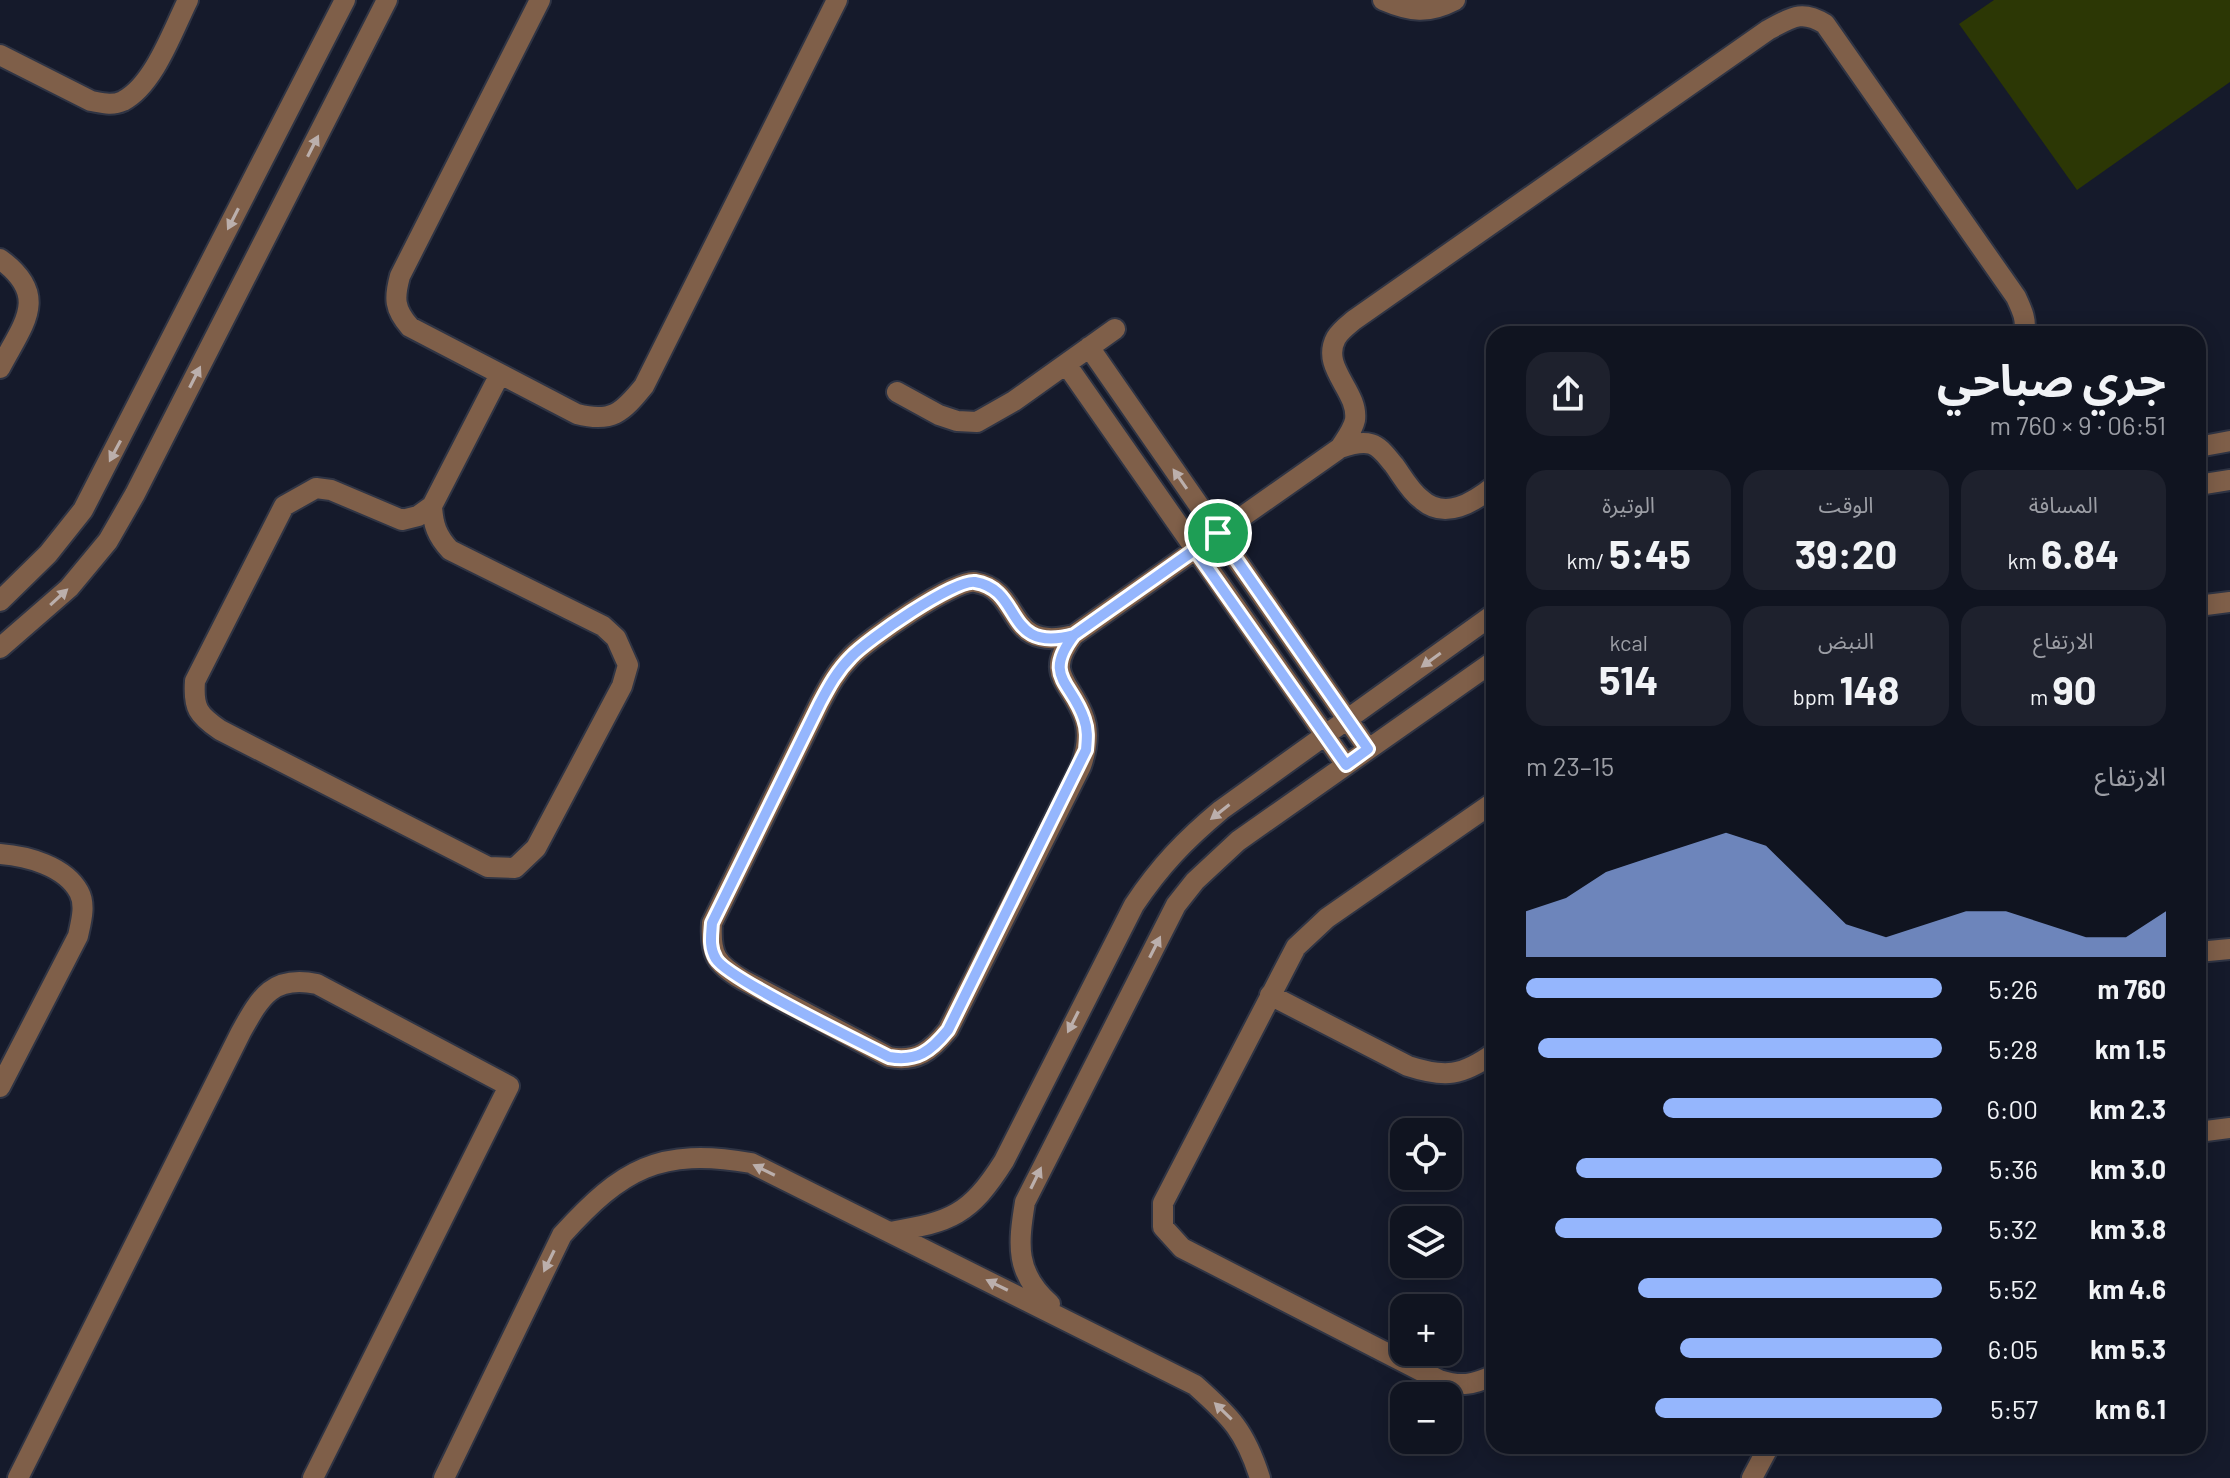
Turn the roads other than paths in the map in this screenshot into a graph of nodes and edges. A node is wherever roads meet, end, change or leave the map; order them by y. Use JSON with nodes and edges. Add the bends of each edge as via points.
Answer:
{"nodes":[{"id":1,"x":188,"y":0,"type":"edge"},
{"id":2,"x":345,"y":0,"type":"edge"},
{"id":3,"x":540,"y":0,"type":"edge"},
{"id":4,"x":837,"y":0,"type":"edge"},
{"id":5,"x":1383,"y":0,"type":"edge"},
{"id":6,"x":1455,"y":0,"type":"edge"},
{"id":7,"x":384,"y":1,"type":"edge"},
{"id":8,"x":0,"y":55,"type":"edge"},
{"id":9,"x":0,"y":259,"type":"edge"},
{"id":10,"x":2026,"y":326,"type":"edge"},
{"id":11,"x":1115,"y":329,"type":"dead end"},
{"id":12,"x":1089,"y":347,"type":"junction"},
{"id":13,"x":1066,"y":364,"type":"junction"},
{"id":14,"x":0,"y":368,"type":"edge"},
{"id":15,"x":500,"y":374,"type":"junction"},
{"id":16,"x":897,"y":392,"type":"dead end"},
{"id":17,"x":2230,"y":441,"type":"edge"},
{"id":18,"x":2206,"y":446,"type":"edge"},
{"id":19,"x":1340,"y":448,"type":"junction"},
{"id":20,"x":2230,"y":480,"type":"edge"},
{"id":21,"x":2206,"y":484,"type":"edge"},
{"id":22,"x":1486,"y":492,"type":"edge"},
{"id":23,"x":432,"y":506,"type":"junction"},
{"id":24,"x":1218,"y":533,"type":"junction"},
{"id":25,"x":1195,"y":550,"type":"junction"},
{"id":26,"x":0,"y":601,"type":"edge"},
{"id":27,"x":2230,"y":602,"type":"edge"},
{"id":28,"x":2206,"y":605,"type":"edge"},
{"id":29,"x":1486,"y":620,"type":"edge"},
{"id":30,"x":1074,"y":635,"type":"junction"},
{"id":31,"x":0,"y":648,"type":"edge"},
{"id":32,"x":1486,"y":667,"type":"edge"},
{"id":33,"x":1347,"y":720,"type":"junction"},
{"id":34,"x":1325,"y":736,"type":"junction"},
{"id":35,"x":1368,"y":749,"type":"junction"},
{"id":36,"x":1346,"y":765,"type":"junction"},
{"id":37,"x":1486,"y":808,"type":"edge"},
{"id":38,"x":0,"y":854,"type":"edge"},
{"id":39,"x":2230,"y":949,"type":"edge"},
{"id":40,"x":2206,"y":951,"type":"edge"},
{"id":41,"x":1270,"y":995,"type":"junction"},
{"id":42,"x":1486,"y":1058,"type":"edge"},
{"id":43,"x":0,"y":1087,"type":"edge"},
{"id":44,"x":2230,"y":1128,"type":"edge"},
{"id":45,"x":2206,"y":1131,"type":"edge"},
{"id":46,"x":890,"y":1232,"type":"junction"},
{"id":47,"x":1068,"y":1320,"type":"junction"},
{"id":48,"x":1486,"y":1379,"type":"edge"},
{"id":49,"x":1765,"y":1454,"type":"edge"},
{"id":50,"x":18,"y":1478,"type":"edge"},
{"id":51,"x":313,"y":1478,"type":"edge"},
{"id":52,"x":444,"y":1478,"type":"edge"},
{"id":53,"x":1260,"y":1478,"type":"edge"},
{"id":54,"x":1752,"y":1478,"type":"edge"}],
"edges":[{"from":1,"to":8,"type":"street","via":[[148,79],[121,101],[91,101]]},
{"from":2,"to":26,"type":"street","one_way":true,"via":[[83,510]]},
{"from":3,"to":15,"type":"street","via":[[400,276],[394,299],[410,327]]},
{"from":4,"to":15,"type":"street","via":[[633,400],[611,417],[596,419]]},
{"from":5,"to":6,"type":"street","via":[[1421,11]]},
{"from":31,"to":7,"type":"street","one_way":true,"via":[[69,588],[108,541]]},
{"from":9,"to":14,"type":"street","via":[[21,278],[31,301]]},
{"from":10,"to":19,"type":"street","via":[[2016,297],[1825,24],[1813,16],[1796,15],[1354,320],[1336,338],[1332,355],[1354,402],[1355,421]]},
{"from":11,"to":12,"type":"street"},
{"from":12,"to":13,"type":"street"},
{"from":24,"to":12,"type":"street","one_way":true},
{"from":13,"to":16,"type":"street","via":[[977,422],[939,415]]},
{"from":13,"to":25,"type":"street"},
{"from":15,"to":23,"type":"street"},
{"from":17,"to":18,"type":"street"},
{"from":19,"to":22,"type":"street","via":[[1370,444],[1383,451],[1421,500],[1432,505],[1465,507]]},
{"from":19,"to":24,"type":"street"},
{"from":20,"to":21,"type":"street"},
{"from":23,"to":23,"type":"street","via":[[402,520],[316,488],[284,506],[195,681],[194,700],[205,720],[220,730],[488,867],[515,868],[536,848],[622,686],[628,665],[616,638],[603,626],[450,550],[433,522]]},
{"from":24,"to":25,"type":"street"},
{"from":24,"to":33,"type":"street"},
{"from":25,"to":30,"type":"street"},
{"from":25,"to":34,"type":"street"},
{"from":27,"to":28,"type":"street"},
{"from":29,"to":33,"type":"street","one_way":true},
{"from":30,"to":30,"type":"street","via":[[1039,638],[1025,631],[988,587],[959,583],[853,654],[820,703],[712,923],[710,944],[717,960],[743,980],[889,1057],[922,1056],[935,1045],[948,1030],[1086,750],[1083,716],[1060,677],[1063,649]]},
{"from":32,"to":35,"type":"street"},
{"from":33,"to":34,"type":"street"},
{"from":33,"to":35,"type":"street"},
{"from":34,"to":36,"type":"street"},
{"from":34,"to":46,"type":"street","one_way":true,"via":[[1221,810],[1157,870],[1103,962],[985,1192],[954,1217]]},
{"from":35,"to":36,"type":"street"},
{"from":47,"to":36,"type":"street","one_way":true,"via":[[1034,1289],[1023,1266],[1021,1225],[1034,1180],[1176,905],[1238,841]]},
{"from":37,"to":41,"type":"street","via":[[1327,918],[1296,947]]},
{"from":38,"to":43,"type":"street","via":[[27,856],[65,876],[80,893],[83,909],[78,936]]},
{"from":39,"to":40,"type":"street"},
{"from":41,"to":42,"type":"street","via":[[1431,1073],[1453,1075]]},
{"from":41,"to":48,"type":"street","via":[[1163,1203],[1163,1227],[1182,1248],[1439,1380],[1458,1386]]},
{"from":44,"to":45,"type":"street"},
{"from":47,"to":46,"type":"street","one_way":true},
{"from":46,"to":52,"type":"street","one_way":true,"via":[[751,1163],[713,1156],[675,1159],[634,1171],[591,1203],[562,1235]]},
{"from":53,"to":47,"type":"street","one_way":true,"via":[[1252,1451],[1232,1419],[1195,1385]]},
{"from":49,"to":54,"type":"street"},
{"from":50,"to":51,"type":"street","via":[[257,1003],[275,987],[296,980],[317,984],[509,1086]]}]}
